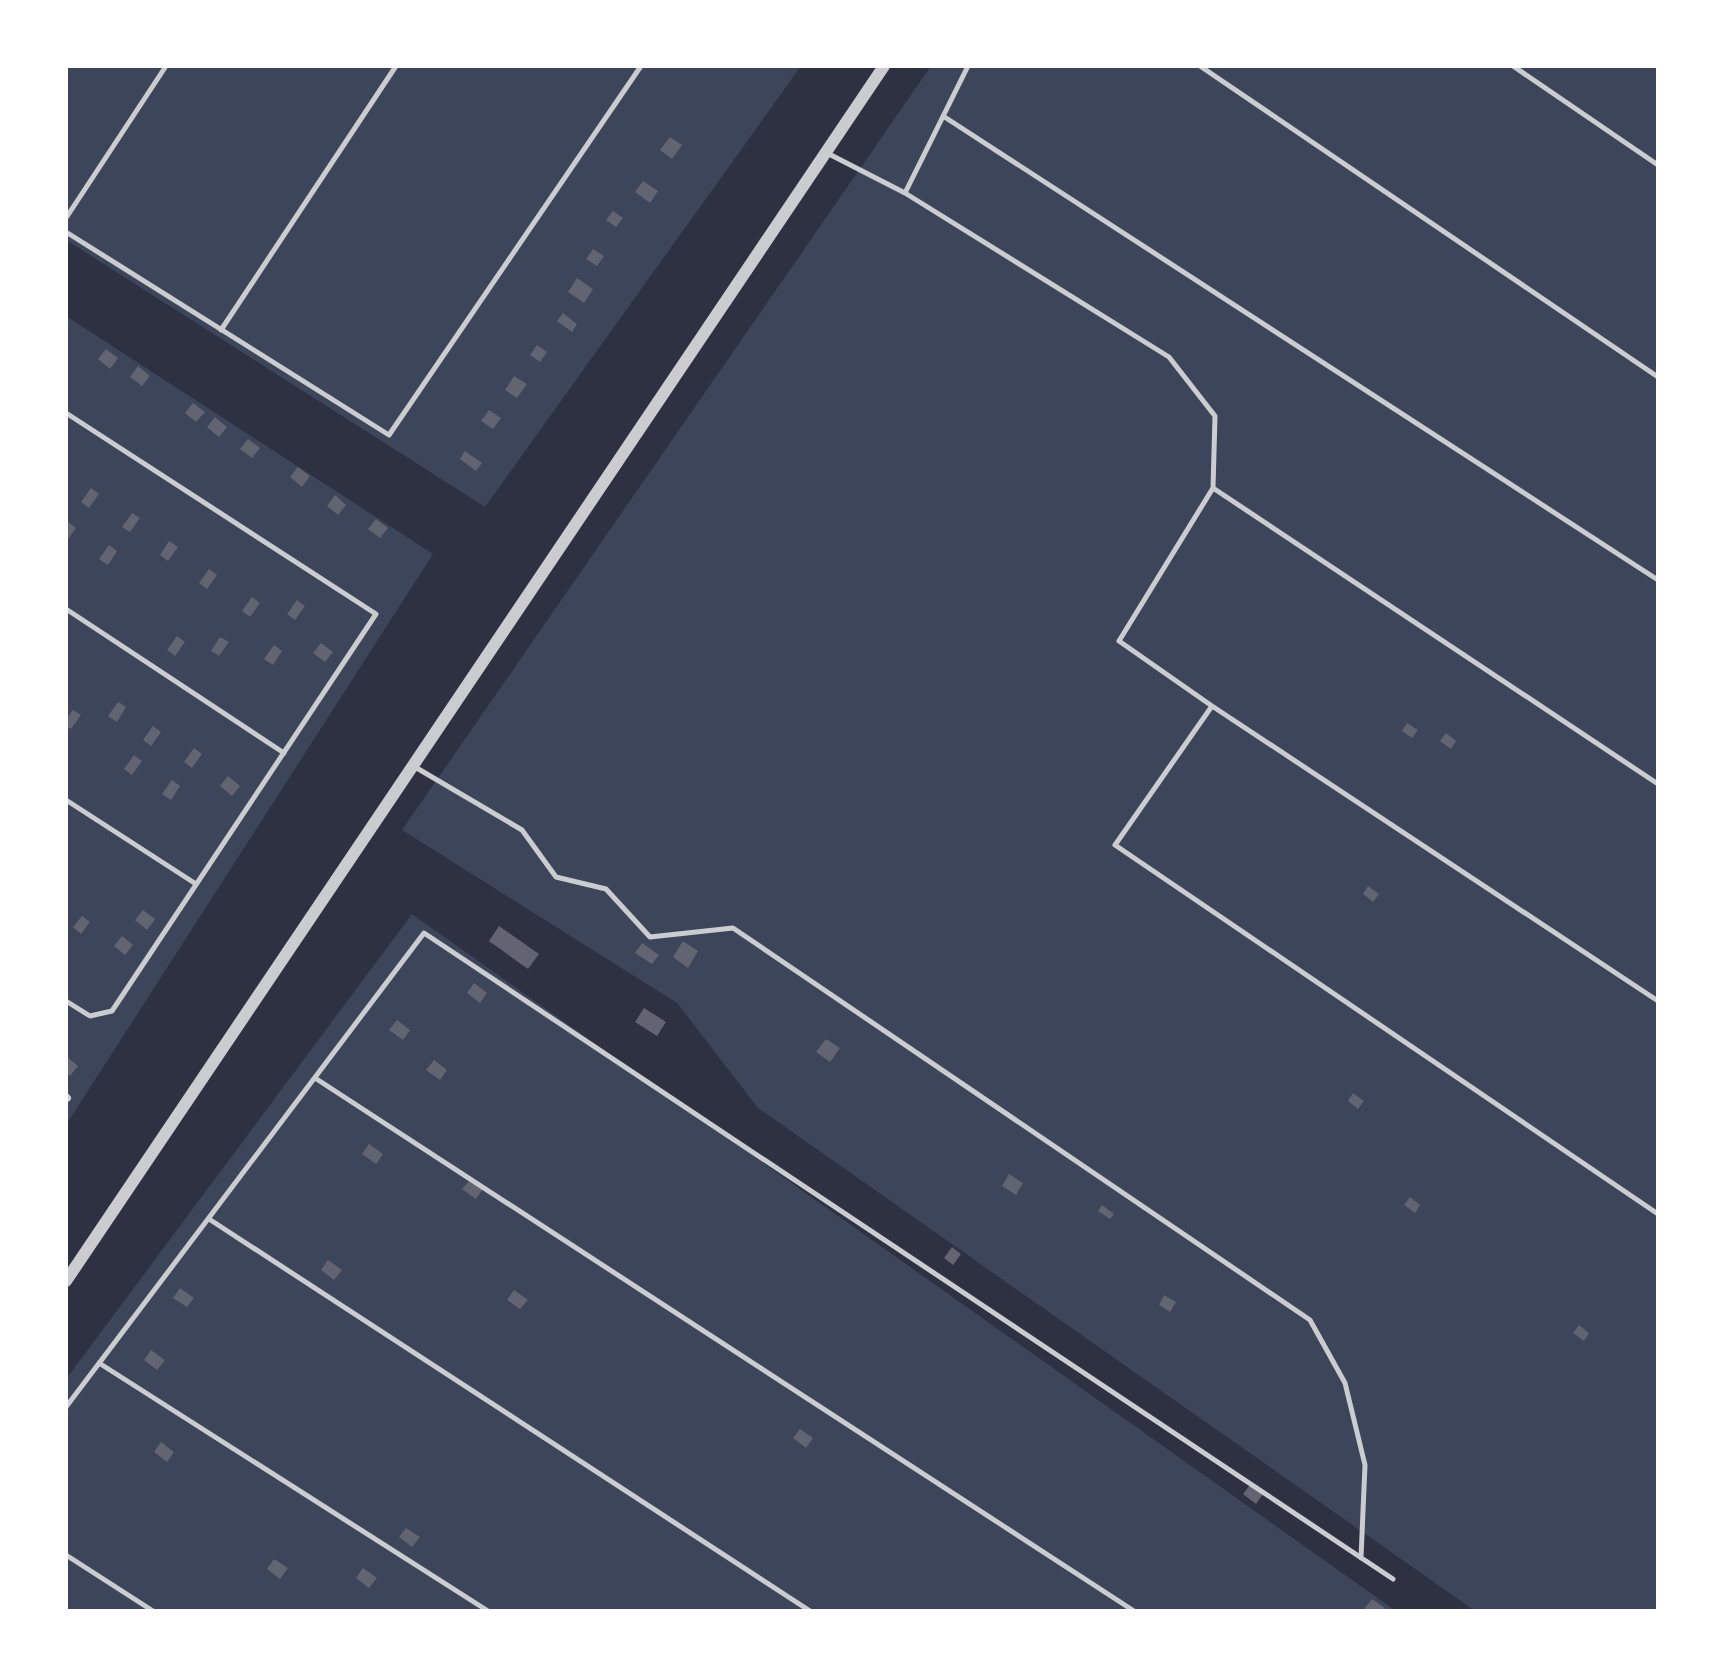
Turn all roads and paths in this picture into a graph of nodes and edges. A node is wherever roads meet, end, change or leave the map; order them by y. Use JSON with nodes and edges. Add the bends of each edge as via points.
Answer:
{"nodes":[{"id":1,"x":166,"y":66,"type":"edge"},
{"id":2,"x":396,"y":66,"type":"edge"},
{"id":3,"x":641,"y":66,"type":"edge"},
{"id":4,"x":884,"y":66,"type":"edge"},
{"id":5,"x":968,"y":66,"type":"edge"},
{"id":6,"x":1200,"y":66,"type":"edge"},
{"id":7,"x":1513,"y":66,"type":"edge"},
{"id":8,"x":943,"y":116,"type":"junction"},
{"id":9,"x":826,"y":152,"type":"junction"},
{"id":10,"x":1658,"y":165,"type":"edge"},
{"id":11,"x":905,"y":193,"type":"junction"},
{"id":12,"x":66,"y":218,"type":"edge"},
{"id":13,"x":66,"y":232,"type":"edge"},
{"id":14,"x":221,"y":330,"type":"junction"},
{"id":15,"x":1658,"y":377,"type":"edge"},
{"id":16,"x":66,"y":413,"type":"edge"},
{"id":17,"x":1213,"y":488,"type":"junction"},
{"id":18,"x":1658,"y":580,"type":"edge"},
{"id":19,"x":66,"y":609,"type":"edge"},
{"id":20,"x":1212,"y":706,"type":"junction"},
{"id":21,"x":284,"y":753,"type":"junction"},
{"id":22,"x":414,"y":767,"type":"junction"},
{"id":23,"x":1658,"y":784,"type":"edge"},
{"id":24,"x":66,"y":800,"type":"edge"},
{"id":25,"x":196,"y":885,"type":"junction"},
{"id":26,"x":66,"y":1001,"type":"edge"},
{"id":27,"x":1658,"y":1001,"type":"edge"},
{"id":28,"x":315,"y":1078,"type":"junction"},
{"id":29,"x":1658,"y":1214,"type":"edge"},
{"id":30,"x":209,"y":1219,"type":"junction"},
{"id":31,"x":66,"y":1281,"type":"edge"},
{"id":32,"x":99,"y":1363,"type":"junction"},
{"id":33,"x":66,"y":1407,"type":"edge"},
{"id":34,"x":66,"y":1555,"type":"edge"},
{"id":35,"x":1361,"y":1558,"type":"junction"},
{"id":36,"x":1393,"y":1579,"type":"dead end"},
{"id":37,"x":153,"y":1611,"type":"edge"},
{"id":38,"x":488,"y":1611,"type":"edge"},
{"id":39,"x":810,"y":1611,"type":"edge"},
{"id":40,"x":1134,"y":1611,"type":"edge"}],
"edges":[{"from":1,"to":12,"type":"lane"},
{"from":2,"to":14,"type":"lane"},
{"from":3,"to":14,"type":"lane","via":[[389,435]]},
{"from":4,"to":9,"type":"street"},
{"from":5,"to":8,"type":"lane"},
{"from":6,"to":15,"type":"lane"},
{"from":7,"to":10,"type":"lane"},
{"from":8,"to":11,"type":"lane"},
{"from":8,"to":18,"type":"lane"},
{"from":9,"to":11,"type":"lane"},
{"from":9,"to":22,"type":"street"},
{"from":11,"to":17,"type":"lane","via":[[1169,357],[1215,416]]},
{"from":13,"to":14,"type":"lane"},
{"from":16,"to":21,"type":"lane","via":[[376,614]]},
{"from":17,"to":20,"type":"lane","via":[[1119,641]]},
{"from":17,"to":23,"type":"lane"},
{"from":19,"to":21,"type":"lane"},
{"from":20,"to":27,"type":"lane"},
{"from":20,"to":29,"type":"lane","via":[[1115,845]]},
{"from":21,"to":25,"type":"lane"},
{"from":22,"to":31,"type":"street"},
{"from":22,"to":35,"type":"lane","via":[[522,830],[556,877],[606,889],[650,937],[733,928],[1310,1320],[1345,1383],[1365,1465]]},
{"from":24,"to":25,"type":"lane"},
{"from":25,"to":26,"type":"lane","via":[[112,1011],[90,1016]]},
{"from":28,"to":30,"type":"lane"},
{"from":28,"to":35,"type":"lane","via":[[424,933]]},
{"from":28,"to":40,"type":"lane"},
{"from":30,"to":32,"type":"lane"},
{"from":30,"to":39,"type":"lane"},
{"from":32,"to":33,"type":"lane"},
{"from":32,"to":38,"type":"lane"},
{"from":34,"to":37,"type":"lane"},
{"from":35,"to":36,"type":"lane"}]}
